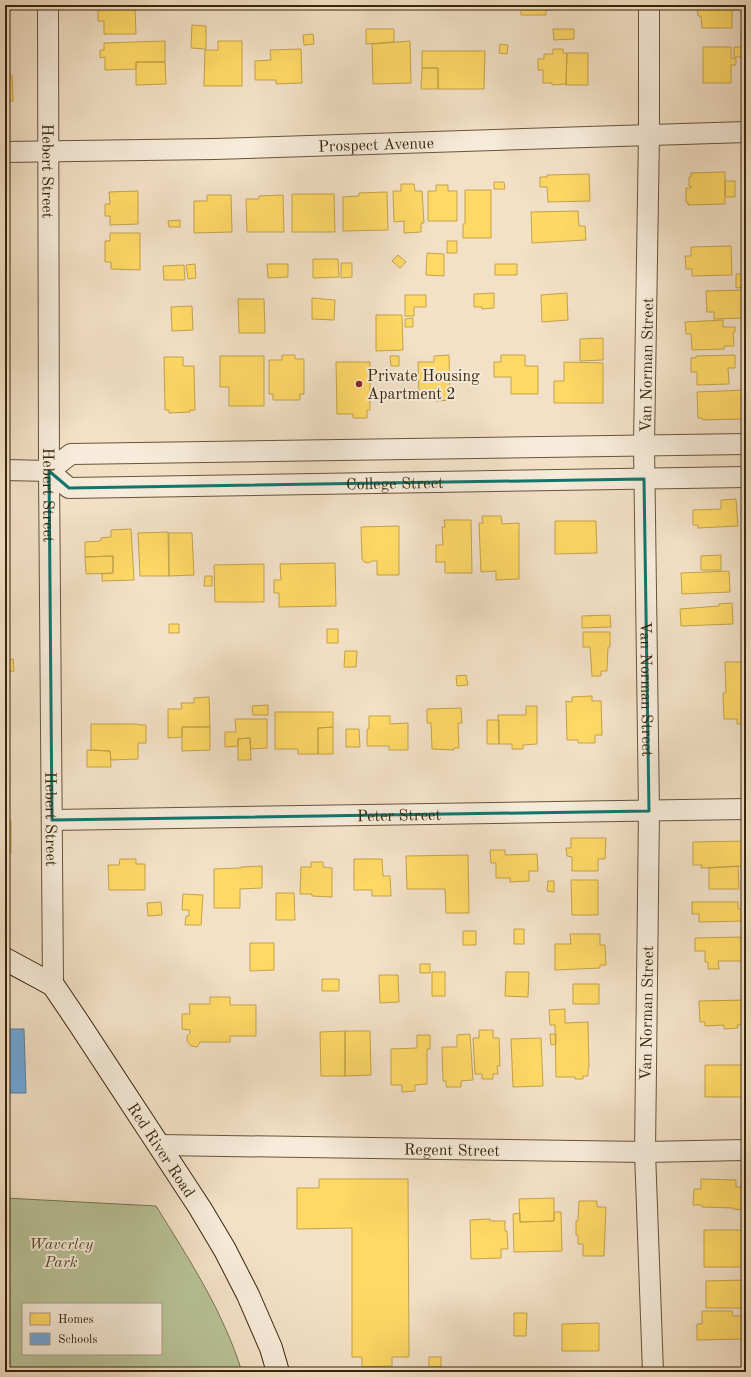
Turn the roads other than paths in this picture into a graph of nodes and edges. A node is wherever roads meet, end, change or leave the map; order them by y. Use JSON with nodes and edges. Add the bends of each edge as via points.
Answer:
{"nodes":[{"id":1,"x":48,"y":5,"type":"edge"},
{"id":2,"x":649,"y":5,"type":"edge"},
{"id":3,"x":746,"y":132,"type":"edge"},
{"id":4,"x":649,"y":134,"type":"junction"},
{"id":5,"x":48,"y":151,"type":"junction"},
{"id":6,"x":5,"y":152,"type":"edge"},
{"id":7,"x":746,"y":444,"type":"edge"},
{"id":8,"x":644,"y":445,"type":"junction"},
{"id":9,"x":5,"y":470,"type":"edge"},
{"id":10,"x":49,"y":471,"type":"junction"},
{"id":11,"x":746,"y":477,"type":"edge"},
{"id":12,"x":644,"y":479,"type":"junction"},
{"id":13,"x":746,"y":809,"type":"edge"},
{"id":14,"x":649,"y":811,"type":"junction"},
{"id":15,"x":52,"y":820,"type":"junction"},
{"id":16,"x":5,"y":959,"type":"edge"},
{"id":17,"x":53,"y":985,"type":"junction"},
{"id":18,"x":159,"y":1145,"type":"junction"},
{"id":19,"x":746,"y":1150,"type":"edge"},
{"id":20,"x":645,"y":1152,"type":"junction"},
{"id":21,"x":278,"y":1372,"type":"edge"},
{"id":22,"x":653,"y":1372,"type":"edge"}],
"edges":[{"from":1,"to":5,"type":"street","name":"Hebert Street"},
{"from":2,"to":4,"type":"street","name":"Van Norman Street"},
{"from":3,"to":4,"type":"street","name":"Prospect Avenue"},
{"from":4,"to":5,"type":"street","name":"Prospect Avenue","via":[[222,149]]},
{"from":4,"to":8,"type":"street","name":"Van Norman Street"},
{"from":5,"to":6,"type":"street","name":"Prospect Avenue"},
{"from":5,"to":10,"type":"street","name":"Hebert Street"},
{"from":7,"to":8,"type":"street"},
{"from":8,"to":10,"type":"street","via":[[71,454]]},
{"from":8,"to":12,"type":"street","name":"Van Norman Street"},
{"from":9,"to":10,"type":"street"},
{"from":10,"to":12,"type":"street","name":"College Street","via":[[69,488]]},
{"from":10,"to":15,"type":"street","name":"Hebert Street"},
{"from":11,"to":12,"type":"street","name":"College Street"},
{"from":12,"to":14,"type":"street","name":"Van Norman Street"},
{"from":13,"to":14,"type":"street","name":"Peter Street"},
{"from":14,"to":15,"type":"street","name":"Peter Street"},
{"from":14,"to":20,"type":"street","name":"Van Norman Street"},
{"from":15,"to":17,"type":"street","name":"Hebert Street"},
{"from":16,"to":17,"type":"main road","name":"Red River Road"},
{"from":17,"to":18,"type":"main road","name":"Red River Road"},
{"from":18,"to":20,"type":"street","name":"Regent Street"},
{"from":18,"to":21,"type":"main road","name":"Red River Road","via":[[225,1250],[248,1295],[271,1348]]},
{"from":19,"to":20,"type":"street","name":"Regent Street"},
{"from":20,"to":22,"type":"street","name":"Van Norman Street"}]}
